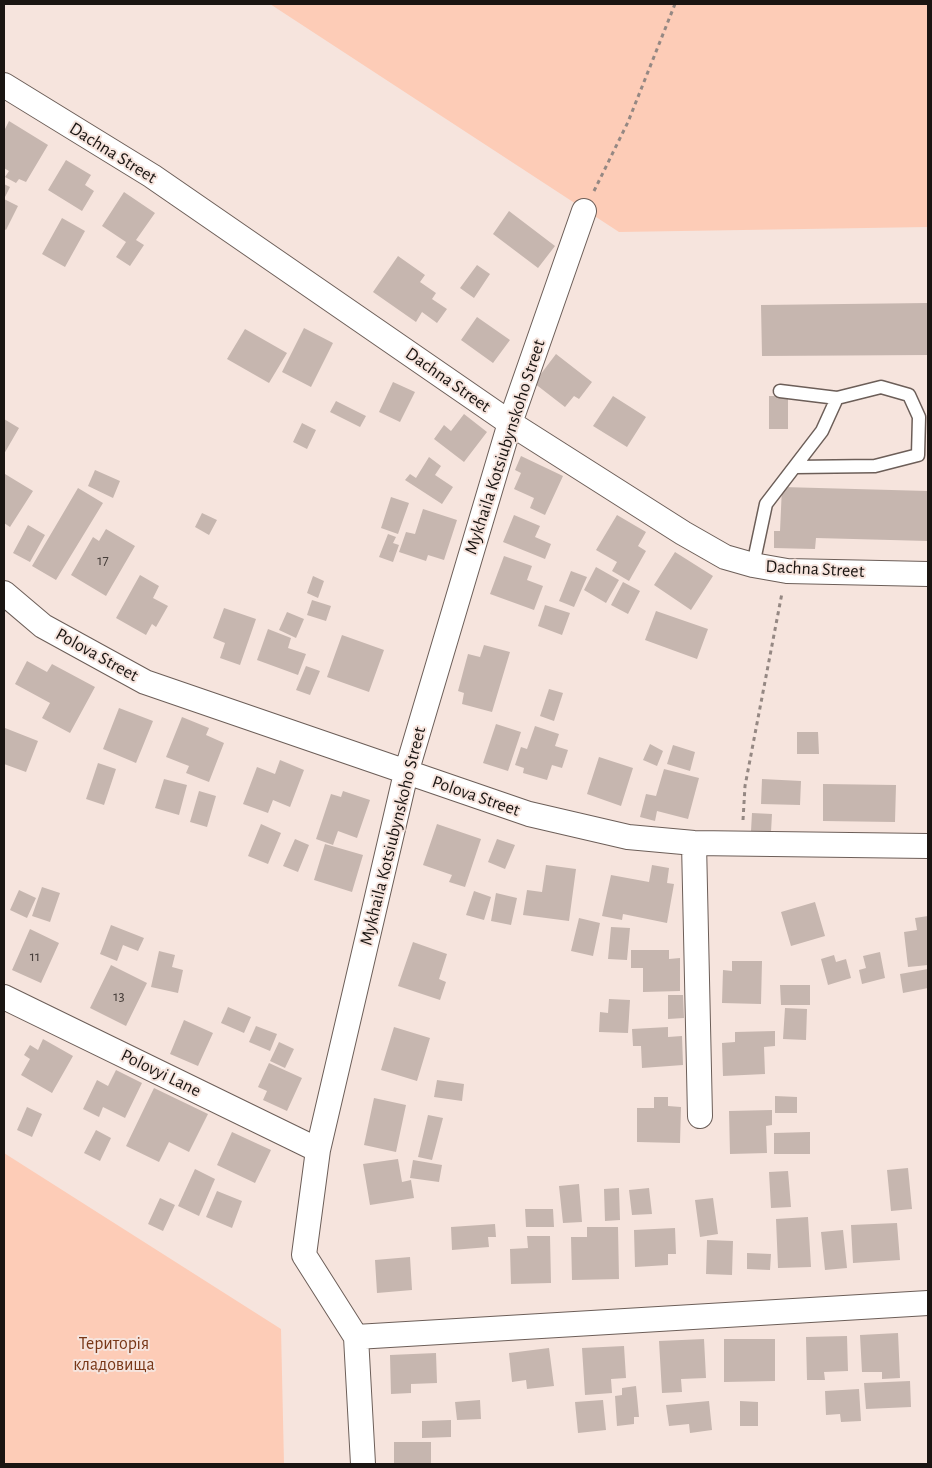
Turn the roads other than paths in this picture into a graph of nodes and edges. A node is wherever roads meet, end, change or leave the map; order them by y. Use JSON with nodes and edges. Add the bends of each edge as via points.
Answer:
{"nodes":[{"id":1,"x":4,"y":85,"type":"edge"},
{"id":2,"x":584,"y":211,"type":"road end"},
{"id":3,"x":780,"y":391,"type":"dead end"},
{"id":4,"x":837,"y":398,"type":"junction"},
{"id":5,"x":510,"y":422,"type":"junction"},
{"id":6,"x":795,"y":467,"type":"junction"},
{"id":7,"x":753,"y":565,"type":"junction"},
{"id":8,"x":928,"y":574,"type":"edge"},
{"id":9,"x":4,"y":593,"type":"edge"},
{"id":10,"x":406,"y":773,"type":"junction"},
{"id":11,"x":694,"y":843,"type":"junction"},
{"id":12,"x":928,"y":846,"type":"edge"},
{"id":13,"x":4,"y":998,"type":"edge"},
{"id":14,"x":700,"y":1116,"type":"dead end"},
{"id":15,"x":318,"y":1150,"type":"junction"},
{"id":16,"x":928,"y":1303,"type":"edge"},
{"id":17,"x":356,"y":1337,"type":"junction"},
{"id":18,"x":363,"y":1464,"type":"edge"}],
"edges":[{"from":1,"to":5,"type":"street","name":"Dachna Street","via":[[152,176]]},
{"from":2,"to":5,"type":"street","name":"Mykhaila Kotsiubynskoho Street"},
{"from":3,"to":4,"type":"lane"},
{"from":4,"to":6,"type":"lane","via":[[822,431]]},
{"from":4,"to":6,"type":"lane","via":[[881,387],[909,395],[919,416],[918,455],[875,466]]},
{"from":5,"to":7,"type":"street","name":"Dachna Street","via":[[684,533],[725,557]]},
{"from":5,"to":10,"type":"street","name":"Mykhaila Kotsiubynskoho Street"},
{"from":6,"to":7,"type":"lane","via":[[766,504]]},
{"from":7,"to":8,"type":"street","name":"Dachna Street","via":[[786,570]]},
{"from":9,"to":10,"type":"street","name":"Polova Street","via":[[43,626],[145,682]]},
{"from":10,"to":11,"type":"street","name":"Polova Street","via":[[529,814],[628,837]]},
{"from":10,"to":15,"type":"street","name":"Mykhaila Kotsiubynskoho Street"},
{"from":11,"to":12,"type":"street","name":"Polova Street"},
{"from":11,"to":14,"type":"street"},
{"from":13,"to":15,"type":"street","name":"Polovyi Lane"},
{"from":15,"to":17,"type":"street","name":"Mykhaila Kotsiubynskoho Street","via":[[304,1256]]},
{"from":16,"to":17,"type":"street"},
{"from":17,"to":18,"type":"street","name":"Mykhaila Kotsiubynskoho Street"}]}
